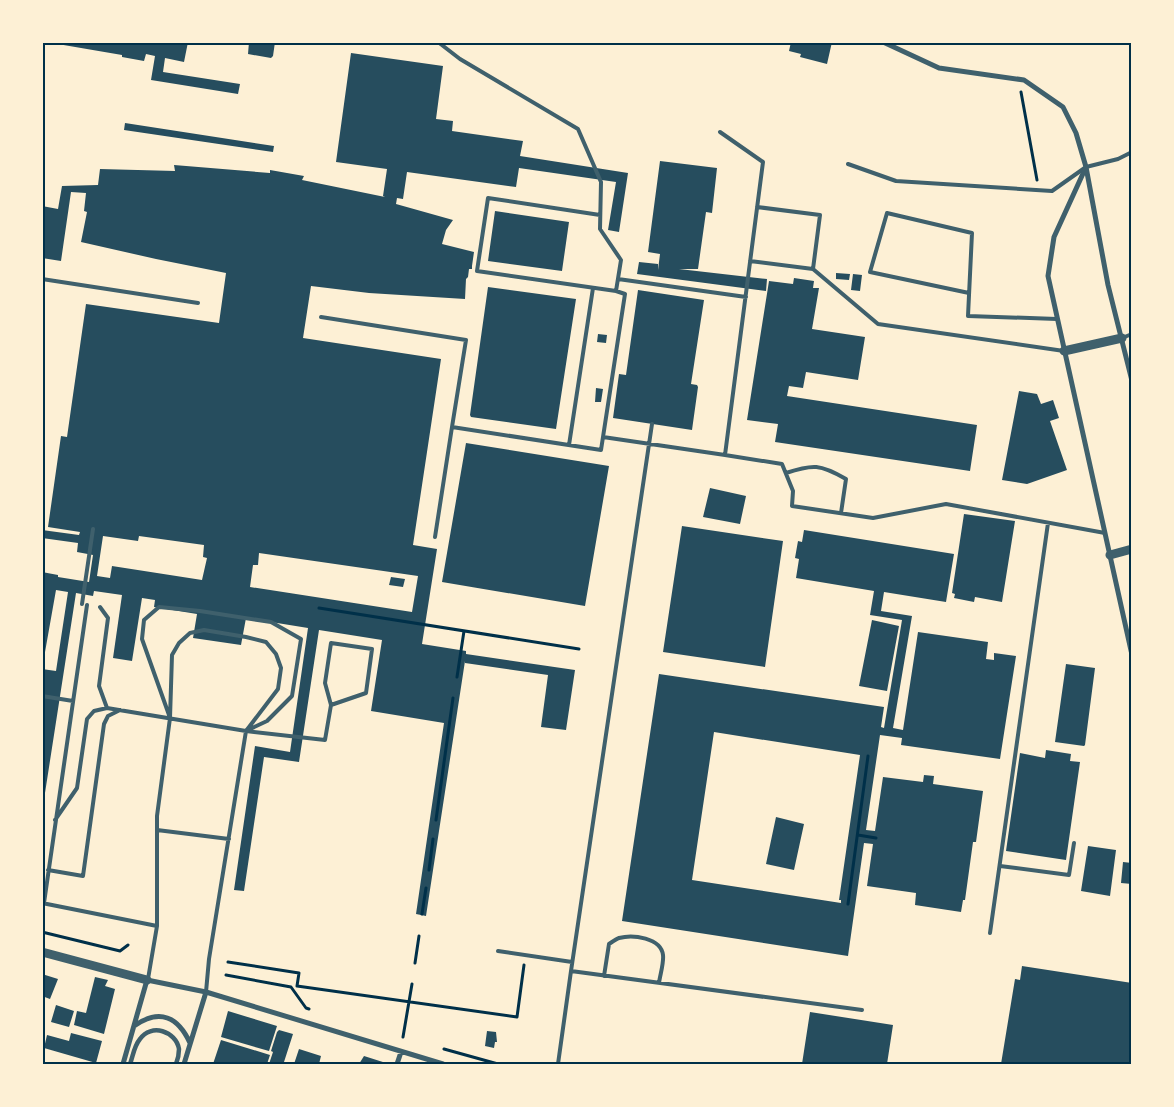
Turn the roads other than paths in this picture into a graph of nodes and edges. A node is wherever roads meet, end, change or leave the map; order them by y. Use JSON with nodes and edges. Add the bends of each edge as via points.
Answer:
{"nodes":[{"id":1,"x":438,"y":42,"type":"edge"},
{"id":2,"x":883,"y":42,"type":"edge"},
{"id":3,"x":720,"y":132,"type":"dead end"},
{"id":4,"x":1132,"y":152,"type":"edge"},
{"id":5,"x":848,"y":164,"type":"dead end"},
{"id":6,"x":1086,"y":167,"type":"junction"},
{"id":7,"x":757,"y":207,"type":"junction"},
{"id":8,"x":600,"y":215,"type":"junction"},
{"id":9,"x":750,"y":261,"type":"junction"},
{"id":10,"x":813,"y":269,"type":"junction"},
{"id":11,"x":42,"y":279,"type":"edge"},
{"id":12,"x":618,"y":279,"type":"junction"},
{"id":13,"x":593,"y":288,"type":"junction"},
{"id":14,"x":616,"y":292,"type":"junction"},
{"id":15,"x":969,"y":293,"type":"junction"},
{"id":16,"x":746,"y":297,"type":"junction"},
{"id":17,"x":198,"y":302,"type":"dead end"},
{"id":18,"x":321,"y":318,"type":"dead end"},
{"id":19,"x":1057,"y":318,"type":"junction"},
{"id":20,"x":1132,"y":334,"type":"edge"},
{"id":21,"x":1122,"y":338,"type":"junction"},
{"id":22,"x":1064,"y":351,"type":"junction"},
{"id":23,"x":1132,"y":381,"type":"edge"},
{"id":24,"x":652,"y":424,"type":"dead end"},
{"id":25,"x":452,"y":426,"type":"junction"},
{"id":26,"x":603,"y":437,"type":"junction"},
{"id":27,"x":649,"y":444,"type":"junction"},
{"id":28,"x":569,"y":445,"type":"junction"},
{"id":29,"x":725,"y":455,"type":"junction"},
{"id":30,"x":786,"y":473,"type":"junction"},
{"id":31,"x":841,"y":513,"type":"junction"},
{"id":32,"x":1048,"y":523,"type":"junction"},
{"id":33,"x":94,"y":529,"type":"dead end"},
{"id":34,"x":1105,"y":533,"type":"junction"},
{"id":35,"x":435,"y":537,"type":"dead end"},
{"id":36,"x":1132,"y":549,"type":"edge"},
{"id":37,"x":1110,"y":555,"type":"junction"},
{"id":38,"x":82,"y":604,"type":"dead end"},
{"id":39,"x":87,"y":605,"type":"dead end"},
{"id":40,"x":100,"y":607,"type":"dead end"},
{"id":41,"x":1132,"y":655,"type":"edge"},
{"id":42,"x":42,"y":696,"type":"edge"},
{"id":43,"x":72,"y":700,"type":"junction"},
{"id":44,"x":331,"y":706,"type":"junction"},
{"id":45,"x":107,"y":708,"type":"junction"},
{"id":46,"x":120,"y":710,"type":"junction"},
{"id":47,"x":170,"y":718,"type":"junction"},
{"id":48,"x":246,"y":731,"type":"junction"},
{"id":49,"x":55,"y":820,"type":"junction"},
{"id":50,"x":157,"y":830,"type":"junction"},
{"id":51,"x":229,"y":839,"type":"junction"},
{"id":52,"x":1074,"y":843,"type":"dead end"},
{"id":53,"x":1000,"y":866,"type":"junction"},
{"id":54,"x":48,"y":870,"type":"junction"},
{"id":55,"x":43,"y":903,"type":"edge"},
{"id":56,"x":157,"y":926,"type":"junction"},
{"id":57,"x":990,"y":933,"type":"dead end"},
{"id":58,"x":498,"y":951,"type":"dead end"},
{"id":59,"x":42,"y":952,"type":"edge"},
{"id":60,"x":572,"y":962,"type":"junction"},
{"id":61,"x":571,"y":971,"type":"junction"},
{"id":62,"x":604,"y":976,"type":"junction"},
{"id":63,"x":147,"y":980,"type":"junction"},
{"id":64,"x":659,"y":983,"type":"junction"},
{"id":65,"x":206,"y":992,"type":"junction"},
{"id":66,"x":862,"y":1010,"type":"dead end"},
{"id":67,"x":134,"y":1026,"type":"junction"},
{"id":68,"x":191,"y":1044,"type":"junction"},
{"id":69,"x":401,"y":1052,"type":"junction"},
{"id":70,"x":123,"y":1064,"type":"edge"},
{"id":71,"x":130,"y":1064,"type":"edge"},
{"id":72,"x":176,"y":1064,"type":"edge"},
{"id":73,"x":184,"y":1064,"type":"edge"},
{"id":74,"x":398,"y":1064,"type":"edge"},
{"id":75,"x":443,"y":1064,"type":"edge"},
{"id":76,"x":558,"y":1064,"type":"edge"}],
"edges":[{"from":1,"to":8,"type":"lane","via":[[460,59],[578,129],[601,182]]},
{"from":2,"to":6,"type":"street","via":[[939,68],[1024,80],[1063,108],[1076,133]]},
{"from":3,"to":7,"type":"lane","via":[[763,162]]},
{"from":4,"to":6,"type":"lane"},
{"from":5,"to":6,"type":"lane","via":[[896,181],[1052,191]]},
{"from":6,"to":19,"type":"street","via":[[1054,237],[1048,276]]},
{"from":6,"to":21,"type":"street","via":[[1108,285]]},
{"from":7,"to":9,"type":"lane"},
{"from":7,"to":10,"type":"lane","via":[[820,215]]},
{"from":8,"to":12,"type":"lane","via":[[600,229],[621,260]]},
{"from":8,"to":13,"type":"lane","via":[[488,198],[477,271]]},
{"from":9,"to":10,"type":"lane"},
{"from":9,"to":16,"type":"lane"},
{"from":10,"to":22,"type":"lane","via":[[878,324]]},
{"from":11,"to":17,"type":"lane"},
{"from":12,"to":14,"type":"lane"},
{"from":12,"to":16,"type":"lane"},
{"from":13,"to":14,"type":"lane"},
{"from":13,"to":28,"type":"lane"},
{"from":14,"to":26,"type":"lane","via":[[626,294]]},
{"from":15,"to":15,"type":"lane","via":[[972,233],[887,213],[870,272]]},
{"from":15,"to":19,"type":"lane","via":[[968,316]]},
{"from":16,"to":29,"type":"lane"},
{"from":18,"to":25,"type":"lane","via":[[466,340]]},
{"from":19,"to":22,"type":"street"},
{"from":20,"to":21,"type":"lane"},
{"from":21,"to":22,"type":"street"},
{"from":21,"to":23,"type":"street"},
{"from":22,"to":34,"type":"street"},
{"from":24,"to":27,"type":"lane"},
{"from":25,"to":28,"type":"lane"},
{"from":25,"to":35,"type":"lane"},
{"from":26,"to":27,"type":"lane"},
{"from":26,"to":28,"type":"lane","via":[[601,450]]},
{"from":27,"to":29,"type":"lane"},
{"from":27,"to":60,"type":"lane"},
{"from":29,"to":30,"type":"lane","via":[[782,464]]},
{"from":30,"to":31,"type":"lane","via":[[793,491],[792,506]]},
{"from":30,"to":31,"type":"lane","via":[[807,466],[828,468],[846,479]]},
{"from":31,"to":32,"type":"lane","via":[[872,518],[946,504]]},
{"from":32,"to":34,"type":"lane"},
{"from":32,"to":53,"type":"lane"},
{"from":33,"to":38,"type":"lane"},
{"from":34,"to":37,"type":"street"},
{"from":36,"to":37,"type":"street"},
{"from":37,"to":41,"type":"street"},
{"from":39,"to":43,"type":"lane"},
{"from":40,"to":45,"type":"lane","via":[[108,618],[99,686]]},
{"from":42,"to":43,"type":"lane"},
{"from":43,"to":49,"type":"lane"},
{"from":44,"to":44,"type":"lane","via":[[325,683],[332,643],[372,649],[366,693]]},
{"from":44,"to":48,"type":"lane","via":[[325,740]]},
{"from":45,"to":46,"type":"lane"},
{"from":45,"to":49,"type":"lane","via":[[94,711],[87,719],[77,788]]},
{"from":46,"to":47,"type":"lane"},
{"from":46,"to":54,"type":"lane","via":[[108,716],[104,724],[83,876]]},
{"from":47,"to":48,"type":"lane"},
{"from":47,"to":48,"type":"lane","via":[[172,655],[179,642],[190,633],[204,630],[246,637],[266,642],[276,654],[281,668],[278,689]]},
{"from":47,"to":48,"type":"lane","via":[[142,639],[144,620],[159,607],[271,622],[300,639],[292,696],[267,721]]},
{"from":47,"to":50,"type":"lane"},
{"from":48,"to":51,"type":"lane"},
{"from":49,"to":54,"type":"lane"},
{"from":50,"to":51,"type":"lane"},
{"from":50,"to":56,"type":"lane"},
{"from":51,"to":65,"type":"lane"},
{"from":52,"to":53,"type":"lane","via":[[1069,875]]},
{"from":53,"to":57,"type":"lane"},
{"from":54,"to":55,"type":"lane"},
{"from":55,"to":56,"type":"lane"},
{"from":56,"to":63,"type":"lane"},
{"from":58,"to":60,"type":"lane"},
{"from":59,"to":63,"type":"street"},
{"from":60,"to":61,"type":"lane"},
{"from":61,"to":62,"type":"lane"},
{"from":61,"to":76,"type":"lane"},
{"from":62,"to":64,"type":"lane"},
{"from":62,"to":64,"type":"lane","via":[[609,944],[629,936],[658,945],[663,954]]},
{"from":63,"to":65,"type":"street"},
{"from":63,"to":67,"type":"street"},
{"from":64,"to":66,"type":"lane"},
{"from":65,"to":68,"type":"street"},
{"from":65,"to":69,"type":"street"},
{"from":67,"to":68,"type":"street","via":[[146,1018],[166,1017],[178,1024]]},
{"from":67,"to":70,"type":"street"},
{"from":68,"to":73,"type":"street"},
{"from":69,"to":74,"type":"street"},
{"from":69,"to":75,"type":"street"},
{"from":71,"to":72,"type":"street","via":[[139,1039],[158,1030],[171,1035],[176,1041],[179,1052]]}]}
